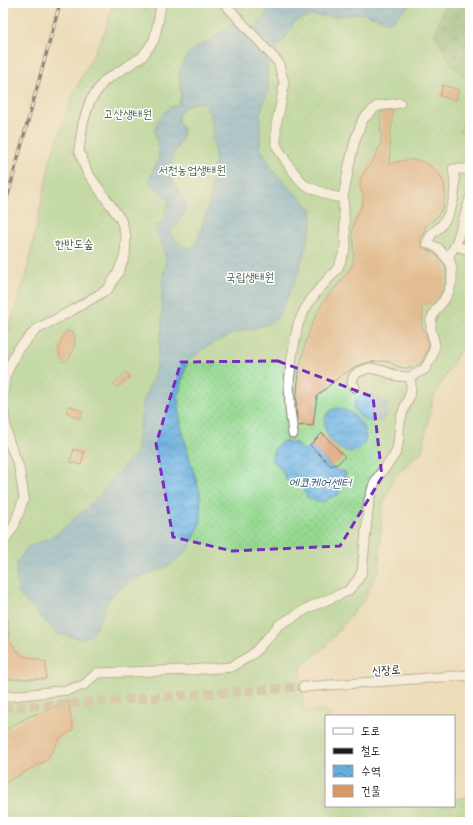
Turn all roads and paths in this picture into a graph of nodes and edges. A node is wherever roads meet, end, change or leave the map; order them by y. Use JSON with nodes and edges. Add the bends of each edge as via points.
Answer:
{"nodes":[{"id":1,"x":161,"y":3,"type":"edge"},
{"id":2,"x":224,"y":3,"type":"edge"},
{"id":3,"x":400,"y":103,"type":"dead end"},
{"id":4,"x":470,"y":171,"type":"edge"},
{"id":5,"x":343,"y":198,"type":"junction"},
{"id":6,"x":470,"y":198,"type":"edge"},
{"id":7,"x":455,"y":246,"type":"junction"},
{"id":8,"x":470,"y":250,"type":"edge"},
{"id":9,"x":447,"y":259,"type":"junction"},
{"id":10,"x":410,"y":377,"type":"junction"},
{"id":11,"x":355,"y":387,"type":"dead end"},
{"id":12,"x":3,"y":394,"type":"edge"},
{"id":13,"x":3,"y":407,"type":"edge"},
{"id":14,"x":293,"y":434,"type":"dead end"},
{"id":15,"x":3,"y":542,"type":"edge"},
{"id":16,"x":470,"y":675,"type":"edge"},
{"id":17,"x":303,"y":687,"type":"tunnel mouth"},
{"id":18,"x":3,"y":697,"type":"edge"}],
"edges":[{"from":1,"to":12,"type":"street","via":[[154,40],[142,56],[104,81],[90,101],[83,123],[79,150],[88,172],[121,220],[126,236],[125,254],[118,273],[108,289],[37,329],[17,350],[5,377]]},
{"from":2,"to":5,"type":"street","via":[[278,62],[284,82],[276,125],[276,145],[304,185]]},
{"from":3,"to":5,"type":"street","via":[[377,106],[363,119],[355,140]]},
{"from":4,"to":9,"type":"street","via":[[453,169],[455,194],[450,211],[427,243],[438,248]]},
{"from":5,"to":14,"type":"street","via":[[346,247],[338,268],[314,295],[298,324],[289,382]]},
{"from":6,"to":7,"type":"street"},
{"from":7,"to":8,"type":"street"},
{"from":7,"to":9,"type":"street"},
{"from":9,"to":10,"type":"street","via":[[452,269],[452,280],[450,291],[431,320],[435,344],[432,356],[425,369]]},
{"from":10,"to":11,"type":"street","via":[[370,368],[358,372],[353,377],[352,383]]},
{"from":10,"to":18,"type":"street","via":[[411,394],[401,420],[396,451],[371,491],[362,572],[348,591],[310,607],[279,625],[253,654],[231,667],[97,673],[84,685],[68,690]]},
{"from":13,"to":15,"type":"street","via":[[8,439],[20,467],[24,498],[14,526]]},
{"from":16,"to":17,"type":"street","name":"신장로"}]}
